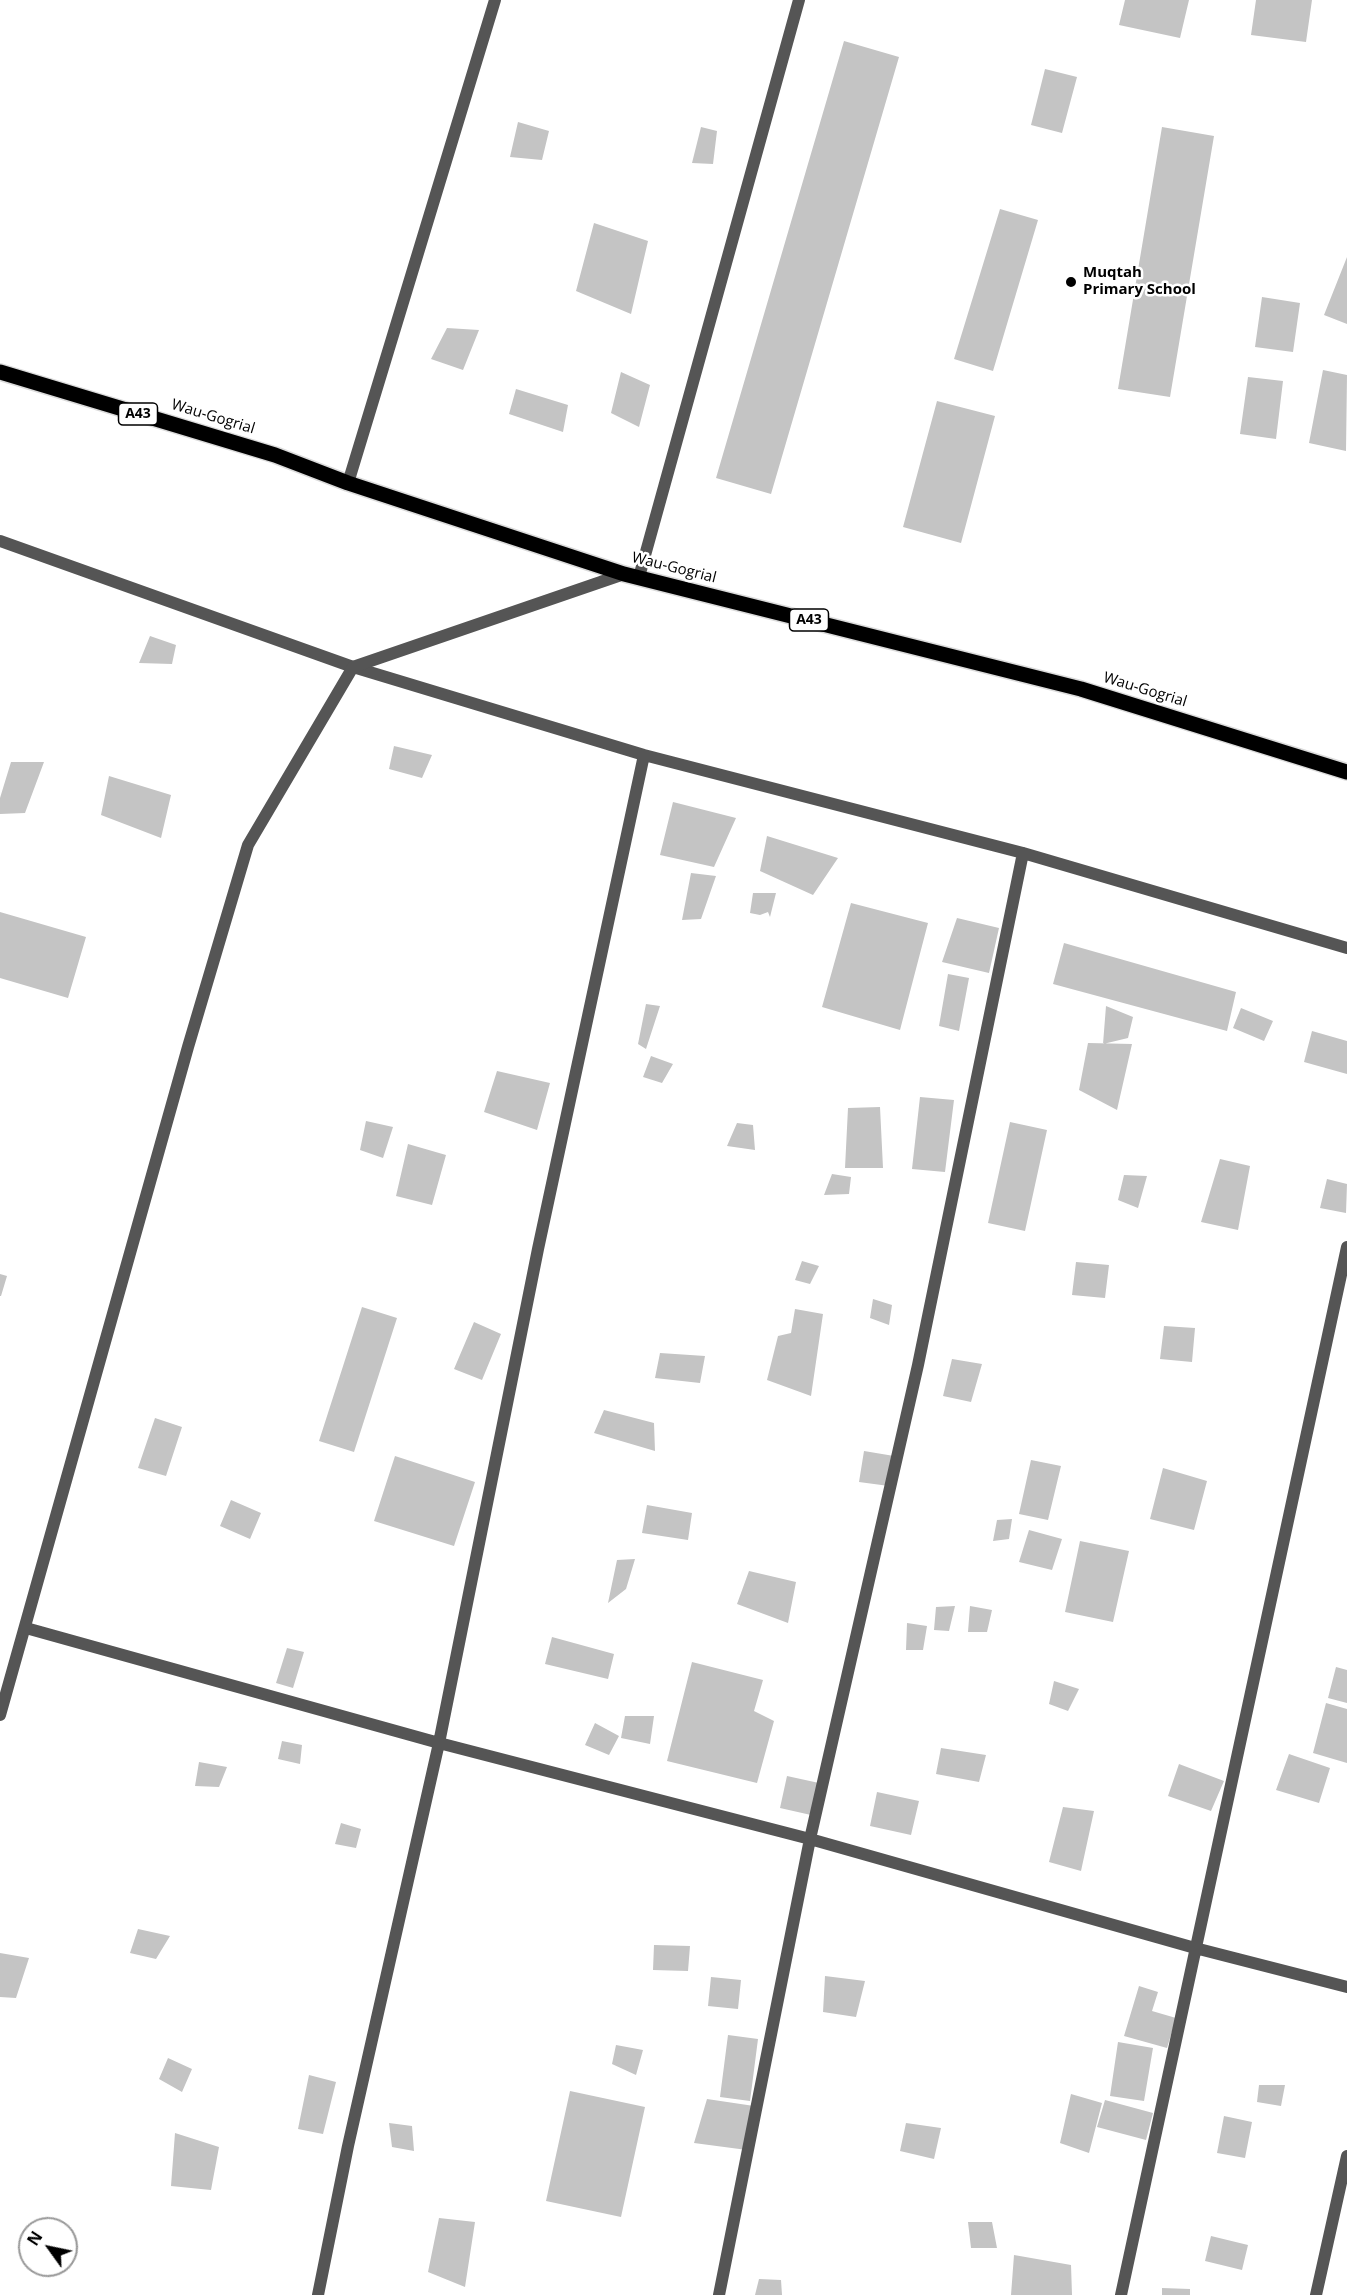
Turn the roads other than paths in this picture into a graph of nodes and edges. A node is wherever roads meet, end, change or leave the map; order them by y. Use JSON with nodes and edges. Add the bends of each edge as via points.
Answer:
{"nodes":[{"id":1,"x":495,"y":0,"type":"edge"},
{"id":2,"x":799,"y":0,"type":"edge"},
{"id":3,"x":0,"y":372,"type":"edge"},
{"id":4,"x":348,"y":483,"type":"junction"},
{"id":5,"x":0,"y":541,"type":"edge"},
{"id":6,"x":632,"y":576,"type":"junction"},
{"id":7,"x":353,"y":667,"type":"junction"},
{"id":8,"x":644,"y":755,"type":"junction"},
{"id":9,"x":1347,"y":772,"type":"edge"},
{"id":10,"x":1023,"y":853,"type":"junction"},
{"id":11,"x":1347,"y":948,"type":"edge"},
{"id":12,"x":1347,"y":1247,"type":"edge"},
{"id":13,"x":26,"y":1628,"type":"junction"},
{"id":14,"x":3,"y":1694,"type":"edge"},
{"id":15,"x":0,"y":1715,"type":"edge"},
{"id":16,"x":439,"y":1743,"type":"junction"},
{"id":17,"x":810,"y":1839,"type":"junction"},
{"id":18,"x":1196,"y":1948,"type":"junction"},
{"id":19,"x":1347,"y":1987,"type":"edge"},
{"id":20,"x":1347,"y":2156,"type":"edge"},
{"id":21,"x":318,"y":2295,"type":"edge"},
{"id":22,"x":719,"y":2295,"type":"edge"},
{"id":23,"x":1121,"y":2295,"type":"edge"},
{"id":24,"x":1316,"y":2295,"type":"edge"}],
"edges":[{"from":1,"to":4,"type":"street"},
{"from":2,"to":6,"type":"street"},
{"from":3,"to":4,"type":"main road","name":"Wau-Gogrial","number":"A43","via":[[275,455]]},
{"from":4,"to":6,"type":"main road","name":"Wau-Gogrial","number":"A43"},
{"from":5,"to":7,"type":"street"},
{"from":6,"to":7,"type":"street"},
{"from":6,"to":9,"type":"main road","name":"Wau-Gogrial","number":"A43","via":[[1081,689]]},
{"from":7,"to":8,"type":"street"},
{"from":7,"to":13,"type":"street","via":[[248,845]]},
{"from":8,"to":10,"type":"street"},
{"from":8,"to":16,"type":"street","via":[[538,1249]]},
{"from":10,"to":11,"type":"street"},
{"from":10,"to":17,"type":"street","via":[[918,1365]]},
{"from":12,"to":18,"type":"street"},
{"from":13,"to":14,"type":"street"},
{"from":13,"to":16,"type":"street"},
{"from":14,"to":15,"type":"street"},
{"from":16,"to":17,"type":"street"},
{"from":16,"to":21,"type":"street"},
{"from":17,"to":18,"type":"street"},
{"from":17,"to":22,"type":"street"},
{"from":18,"to":19,"type":"street"},
{"from":18,"to":23,"type":"street"},
{"from":20,"to":24,"type":"street"}]}
